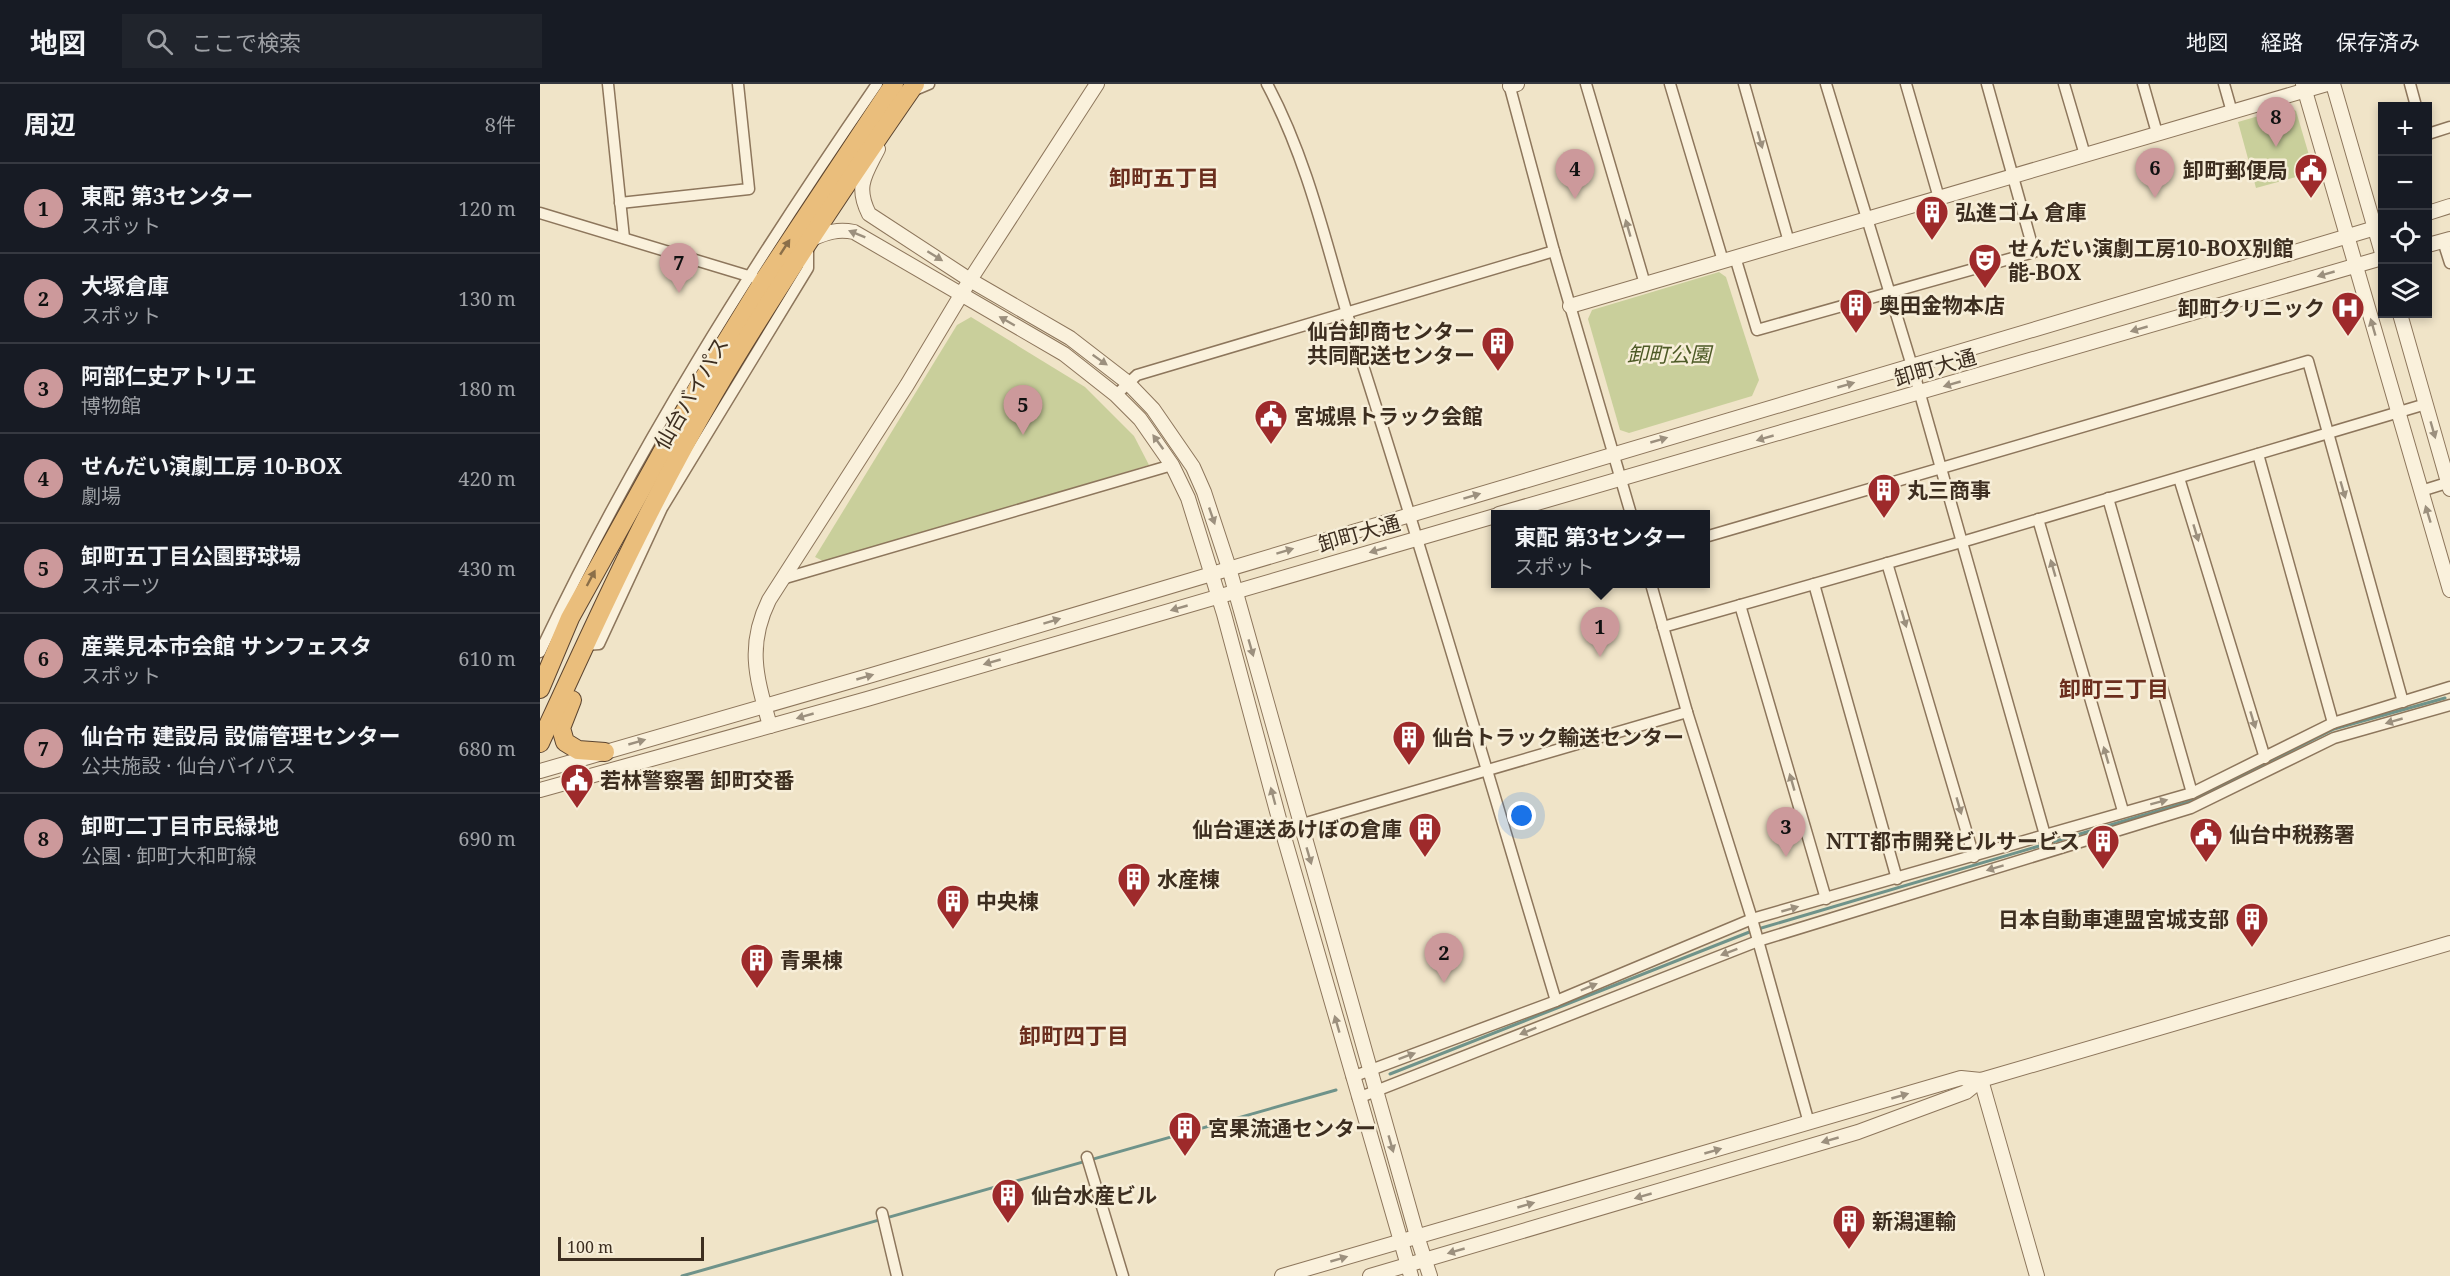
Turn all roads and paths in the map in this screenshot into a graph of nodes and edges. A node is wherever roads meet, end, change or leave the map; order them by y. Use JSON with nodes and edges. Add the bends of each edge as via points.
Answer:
{"nodes":[{"id":1,"x":608,"y":84,"type":"edge"},
{"id":2,"x":738,"y":84,"type":"edge"},
{"id":3,"x":877,"y":84,"type":"edge"},
{"id":4,"x":929,"y":84,"type":"edge"},
{"id":5,"x":1097,"y":84,"type":"edge"},
{"id":6,"x":1267,"y":84,"type":"edge"},
{"id":7,"x":1586,"y":84,"type":"edge"},
{"id":8,"x":1670,"y":84,"type":"edge"},
{"id":9,"x":1744,"y":84,"type":"edge"},
{"id":10,"x":1826,"y":84,"type":"edge"},
{"id":11,"x":1906,"y":84,"type":"edge"},
{"id":12,"x":1986,"y":84,"type":"edge"},
{"id":13,"x":2064,"y":84,"type":"edge"},
{"id":14,"x":2143,"y":84,"type":"edge"},
{"id":15,"x":2224,"y":84,"type":"edge"},
{"id":16,"x":2327,"y":84,"type":"edge"},
{"id":17,"x":2333,"y":84,"type":"edge"},
{"id":18,"x":2410,"y":84,"type":"edge"},
{"id":19,"x":1512,"y":85,"type":"edge"},
{"id":20,"x":2304,"y":87,"type":"edge"},
{"id":21,"x":905,"y":90,"type":"edge"},
{"id":22,"x":2415,"y":102,"type":"edge"},
{"id":23,"x":2232,"y":112,"type":"junction"},
{"id":24,"x":2450,"y":127,"type":"edge"},
{"id":25,"x":2432,"y":132,"type":"edge"},
{"id":26,"x":2157,"y":133,"type":"junction"},
{"id":27,"x":2085,"y":155,"type":"junction"},
{"id":28,"x":2012,"y":177,"type":"junction"},
{"id":29,"x":1939,"y":198,"type":"junction"},
{"id":30,"x":620,"y":203,"type":"junction"},
{"id":31,"x":2450,"y":206,"type":"edge"},
{"id":32,"x":2432,"y":211,"type":"edge"},
{"id":33,"x":540,"y":213,"type":"edge"},
{"id":34,"x":1869,"y":218,"type":"junction"},
{"id":35,"x":2378,"y":224,"type":"edge"},
{"id":36,"x":2378,"y":227,"type":"edge"},
{"id":37,"x":2348,"y":236,"type":"junction"},
{"id":38,"x":624,"y":238,"type":"junction"},
{"id":39,"x":2447,"y":240,"type":"edge"},
{"id":40,"x":810,"y":242,"type":"junction"},
{"id":41,"x":1789,"y":242,"type":"junction"},
{"id":42,"x":2432,"y":244,"type":"edge"},
{"id":43,"x":1554,"y":251,"type":"junction"},
{"id":44,"x":1729,"y":259,"type":"junction"},
{"id":45,"x":2378,"y":259,"type":"edge"},
{"id":46,"x":2450,"y":263,"type":"edge"},
{"id":47,"x":2356,"y":266,"type":"junction"},
{"id":48,"x":757,"y":278,"type":"junction"},
{"id":49,"x":970,"y":279,"type":"junction"},
{"id":50,"x":1645,"y":284,"type":"junction"},
{"id":51,"x":1890,"y":293,"type":"junction"},
{"id":52,"x":961,"y":295,"type":"junction"},
{"id":53,"x":1570,"y":306,"type":"junction"},
{"id":54,"x":1345,"y":312,"type":"junction"},
{"id":55,"x":2401,"y":318,"type":"edge"},
{"id":56,"x":1912,"y":366,"type":"junction"},
{"id":57,"x":1127,"y":382,"type":"junction"},
{"id":58,"x":1920,"y":394,"type":"junction"},
{"id":59,"x":1116,"y":395,"type":"junction"},
{"id":60,"x":2426,"y":404,"type":"junction"},
{"id":61,"x":2397,"y":412,"type":"junction"},
{"id":62,"x":2328,"y":434,"type":"junction"},
{"id":63,"x":1613,"y":453,"type":"junction"},
{"id":64,"x":2258,"y":454,"type":"junction"},
{"id":65,"x":1172,"y":465,"type":"junction"},
{"id":66,"x":1941,"y":469,"type":"junction"},
{"id":67,"x":2179,"y":478,"type":"junction"},
{"id":68,"x":1621,"y":479,"type":"junction"},
{"id":69,"x":2449,"y":485,"type":"edge"},
{"id":70,"x":2421,"y":491,"type":"junction"},
{"id":71,"x":2108,"y":498,"type":"junction"},
{"id":72,"x":1514,"y":510,"type":"edge"},
{"id":73,"x":1630,"y":510,"type":"edge"},
{"id":74,"x":1411,"y":514,"type":"junction"},
{"id":75,"x":1491,"y":517,"type":"edge"},
{"id":76,"x":2038,"y":519,"type":"junction"},
{"id":77,"x":1710,"y":536,"type":"edge"},
{"id":78,"x":1418,"y":538,"type":"junction"},
{"id":79,"x":1962,"y":542,"type":"junction"},
{"id":80,"x":2444,"y":549,"type":"edge"},
{"id":81,"x":1887,"y":562,"type":"junction"},
{"id":82,"x":1229,"y":568,"type":"junction"},
{"id":83,"x":1212,"y":573,"type":"junction"},
{"id":84,"x":782,"y":579,"type":"junction"},
{"id":85,"x":1814,"y":584,"type":"junction"},
{"id":86,"x":1652,"y":588,"type":"edge"},
{"id":87,"x":2450,"y":590,"type":"edge"},
{"id":88,"x":1235,"y":591,"type":"junction"},
{"id":89,"x":1218,"y":596,"type":"junction"},
{"id":90,"x":1740,"y":605,"type":"junction"},
{"id":91,"x":1663,"y":627,"type":"junction"},
{"id":92,"x":540,"y":652,"type":"edge"},
{"id":93,"x":581,"y":653,"type":"junction"},
{"id":94,"x":2450,"y":687,"type":"edge"},
{"id":95,"x":540,"y":689,"type":"edge"},
{"id":96,"x":2403,"y":702,"type":"junction"},
{"id":97,"x":765,"y":705,"type":"junction"},
{"id":98,"x":2450,"y":705,"type":"edge"},
{"id":99,"x":1687,"y":712,"type":"junction"},
{"id":100,"x":2334,"y":723,"type":"junction"},
{"id":101,"x":770,"y":726,"type":"junction"},
{"id":102,"x":540,"y":743,"type":"edge"},
{"id":103,"x":605,"y":752,"type":"junction"},
{"id":104,"x":2265,"y":758,"type":"junction"},
{"id":105,"x":1487,"y":770,"type":"junction"},
{"id":106,"x":540,"y":771,"type":"edge"},
{"id":107,"x":540,"y":790,"type":"edge"},
{"id":108,"x":2192,"y":793,"type":"junction"},
{"id":109,"x":2123,"y":811,"type":"junction"},
{"id":110,"x":1300,"y":825,"type":"junction"},
{"id":111,"x":1282,"y":830,"type":"junction"},
{"id":112,"x":2044,"y":835,"type":"junction"},
{"id":113,"x":2049,"y":851,"type":"junction"},
{"id":114,"x":1974,"y":857,"type":"junction"},
{"id":115,"x":1898,"y":879,"type":"junction"},
{"id":116,"x":1826,"y":899,"type":"junction"},
{"id":117,"x":1753,"y":922,"type":"junction"},
{"id":118,"x":1758,"y":939,"type":"junction"},
{"id":119,"x":2450,"y":944,"type":"edge"},
{"id":120,"x":1556,"y":1001,"type":"junction"},
{"id":121,"x":1370,"y":1070,"type":"junction"},
{"id":122,"x":1352,"y":1077,"type":"junction"},
{"id":123,"x":1981,"y":1080,"type":"junction"},
{"id":124,"x":1376,"y":1091,"type":"junction"},
{"id":125,"x":1359,"y":1098,"type":"junction"},
{"id":126,"x":1809,"y":1123,"type":"junction"},
{"id":127,"x":1089,"y":1162,"type":"dead end"},
{"id":128,"x":884,"y":1219,"type":"dead end"},
{"id":129,"x":1417,"y":1236,"type":"junction"},
{"id":130,"x":1400,"y":1241,"type":"junction"},
{"id":131,"x":1426,"y":1260,"type":"junction"},
{"id":132,"x":1409,"y":1271,"type":"edge"},
{"id":133,"x":897,"y":1276,"type":"edge"},
{"id":134,"x":1123,"y":1276,"type":"edge"},
{"id":135,"x":1282,"y":1276,"type":"edge"},
{"id":136,"x":1370,"y":1276,"type":"edge"},
{"id":137,"x":1430,"y":1276,"type":"edge"},
{"id":138,"x":2037,"y":1276,"type":"edge"}],
"edges":[{"from":1,"to":30,"type":"street"},
{"from":2,"to":30,"type":"street","via":[[749,189]]},
{"from":3,"to":48,"type":"street","via":[[793,209]]},
{"from":4,"to":21,"type":"street"},
{"from":5,"to":49,"type":"street"},
{"from":6,"to":54,"type":"street","via":[[1284,116],[1309,186]]},
{"from":50,"to":7,"type":"street","one_way":true},
{"from":8,"to":44,"type":"street"},
{"from":9,"to":41,"type":"street","one_way":true},
{"from":10,"to":34,"type":"street"},
{"from":11,"to":29,"type":"street"},
{"from":12,"to":28,"type":"street"},
{"from":13,"to":27,"type":"street"},
{"from":14,"to":26,"type":"street"},
{"from":15,"to":23,"type":"street"},
{"from":16,"to":20,"type":"street"},
{"from":17,"to":35,"type":"street"},
{"from":18,"to":22,"type":"street"},
{"from":19,"to":43,"type":"street"},
{"from":20,"to":23,"type":"street"},
{"from":20,"to":37,"type":"street"},
{"from":21,"to":40,"type":"highway","name":"仙台バイパス"},
{"from":48,"to":21,"type":"highway","name":"仙台バイパス","one_way":true},
{"from":21,"to":49,"type":"street","one_way":true,"via":[[863,179],[862,200],[877,220]]},
{"from":23,"to":26,"type":"street"},
{"from":24,"to":25,"type":"street"},
{"from":26,"to":27,"type":"street"},
{"from":27,"to":28,"type":"street"},
{"from":28,"to":29,"type":"street"},
{"from":28,"to":51,"type":"street","via":[[2034,252]]},
{"from":29,"to":34,"type":"street"},
{"from":30,"to":38,"type":"street"},
{"from":31,"to":32,"type":"street"},
{"from":33,"to":38,"type":"street"},
{"from":34,"to":41,"type":"street"},
{"from":34,"to":51,"type":"street"},
{"from":36,"to":37,"type":"street"},
{"from":37,"to":47,"type":"street"},
{"from":37,"to":56,"type":"street"},
{"from":38,"to":48,"type":"street"},
{"from":39,"to":42,"type":"street"},
{"from":39,"to":46,"type":"street"},
{"from":52,"to":40,"type":"street","one_way":true,"via":[[854,232],[829,231]]},
{"from":40,"to":93,"type":"highway","name":"仙台バイパス","via":[[714,394],[633,545]]},
{"from":41,"to":44,"type":"street"},
{"from":43,"to":53,"type":"street"},
{"from":43,"to":54,"type":"street"},
{"from":44,"to":50,"type":"street"},
{"from":44,"to":51,"type":"street","via":[[1758,330]]},
{"from":45,"to":47,"type":"street","name":"卸町大通"},
{"from":47,"to":58,"type":"street","name":"卸町大通","one_way":true},
{"from":61,"to":47,"type":"street","one_way":true},
{"from":48,"to":92,"type":"street","via":[[654,435]]},
{"from":95,"to":48,"type":"highway","name":"仙台バイパス","one_way":true,"via":[[570,618]]},
{"from":49,"to":52,"type":"street"},
{"from":49,"to":57,"type":"street","one_way":true,"via":[[1070,338]]},
{"from":50,"to":53,"type":"street"},
{"from":51,"to":56,"type":"street"},
{"from":59,"to":52,"type":"street","one_way":true,"via":[[1064,354]]},
{"from":52,"to":84,"type":"street"},
{"from":53,"to":63,"type":"street"},
{"from":54,"to":57,"type":"street","via":[[1137,375]]},
{"from":54,"to":74,"type":"street"},
{"from":55,"to":60,"type":"street"},
{"from":56,"to":58,"type":"street"},
{"from":63,"to":56,"type":"street","one_way":true},
{"from":57,"to":59,"type":"street"},
{"from":57,"to":82,"type":"street","one_way":true,"via":[[1153,409],[1193,467]]},
{"from":58,"to":66,"type":"street"},
{"from":58,"to":68,"type":"street","name":"卸町大通","one_way":true},
{"from":65,"to":59,"type":"street","one_way":true,"via":[[1140,419]]},
{"from":60,"to":61,"type":"street"},
{"from":60,"to":69,"type":"street","one_way":true},
{"from":61,"to":62,"type":"street"},
{"from":61,"to":70,"type":"street"},
{"from":62,"to":64,"type":"street"},
{"from":62,"to":66,"type":"street","via":[[2308,361]]},
{"from":62,"to":96,"type":"street","one_way":true},
{"from":63,"to":68,"type":"street"},
{"from":74,"to":63,"type":"street","one_way":true},
{"from":64,"to":67,"type":"street"},
{"from":64,"to":100,"type":"street"},
{"from":65,"to":83,"type":"street","via":[[1188,498]]},
{"from":65,"to":84,"type":"street"},
{"from":66,"to":77,"type":"street"},
{"from":66,"to":79,"type":"street"},
{"from":67,"to":71,"type":"street"},
{"from":67,"to":104,"type":"street","one_way":true},
{"from":68,"to":72,"type":"street","name":"卸町大通"},
{"from":68,"to":73,"type":"street"},
{"from":69,"to":70,"type":"street"},
{"from":80,"to":70,"type":"street","one_way":true},
{"from":71,"to":76,"type":"street"},
{"from":71,"to":108,"type":"street"},
{"from":74,"to":78,"type":"street"},
{"from":82,"to":74,"type":"street","one_way":true},
{"from":75,"to":78,"type":"street","name":"卸町大通"},
{"from":76,"to":79,"type":"street"},
{"from":109,"to":76,"type":"street","one_way":true},
{"from":78,"to":88,"type":"street","name":"卸町大通","one_way":true},
{"from":78,"to":105,"type":"street"},
{"from":79,"to":81,"type":"street"},
{"from":79,"to":112,"type":"street"},
{"from":80,"to":87,"type":"street"},
{"from":81,"to":85,"type":"street"},
{"from":81,"to":114,"type":"street","one_way":true},
{"from":82,"to":83,"type":"street"},
{"from":82,"to":88,"type":"street"},
{"from":83,"to":89,"type":"street"},
{"from":97,"to":83,"type":"street","one_way":true},
{"from":84,"to":97,"type":"street","via":[[761,616],[756,635],[754,656]]},
{"from":85,"to":90,"type":"street"},
{"from":85,"to":115,"type":"street"},
{"from":86,"to":91,"type":"street"},
{"from":88,"to":89,"type":"street","name":"卸町大通"},
{"from":88,"to":110,"type":"street","one_way":true},
{"from":89,"to":101,"type":"street","name":"卸町大通","one_way":true},
{"from":111,"to":89,"type":"street","one_way":true},
{"from":90,"to":91,"type":"street"},
{"from":116,"to":90,"type":"street","one_way":true},
{"from":91,"to":99,"type":"street"},
{"from":93,"to":102,"type":"highway","name":"仙台バイパス"},
{"from":93,"to":103,"type":"highway","via":[[579,681],[561,734],[578,750]]},
{"from":94,"to":96,"type":"street"},
{"from":96,"to":100,"type":"street"},
{"from":97,"to":101,"type":"street"},
{"from":103,"to":97,"type":"street","one_way":true},
{"from":98,"to":113,"type":"street","one_way":true,"via":[[2334,738],[2191,808]]},
{"from":99,"to":105,"type":"street"},
{"from":99,"to":117,"type":"street"},
{"from":100,"to":104,"type":"street"},
{"from":101,"to":107,"type":"street","name":"卸町大通"},
{"from":103,"to":106,"type":"street"},
{"from":104,"to":108,"type":"street"},
{"from":105,"to":110,"type":"street"},
{"from":105,"to":120,"type":"street"},
{"from":109,"to":108,"type":"street","one_way":true},
{"from":109,"to":112,"type":"street"},
{"from":110,"to":111,"type":"street"},
{"from":110,"to":121,"type":"street","one_way":true},
{"from":122,"to":111,"type":"street","one_way":true},
{"from":112,"to":113,"type":"street"},
{"from":112,"to":114,"type":"street"},
{"from":113,"to":118,"type":"street","one_way":true},
{"from":114,"to":115,"type":"street"},
{"from":115,"to":116,"type":"street"},
{"from":117,"to":116,"type":"street","one_way":true},
{"from":117,"to":118,"type":"street"},
{"from":120,"to":117,"type":"street","one_way":true},
{"from":118,"to":124,"type":"street","one_way":true},
{"from":118,"to":126,"type":"street"},
{"from":119,"to":123,"type":"street"},
{"from":121,"to":120,"type":"street","one_way":true},
{"from":121,"to":122,"type":"street"},
{"from":121,"to":124,"type":"street"},
{"from":122,"to":125,"type":"street"},
{"from":126,"to":123,"type":"street","one_way":true,"via":[[1961,1078]]},
{"from":123,"to":131,"type":"street","one_way":true,"via":[[1965,1092],[1858,1132]]},
{"from":123,"to":138,"type":"street"},
{"from":124,"to":125,"type":"street"},
{"from":124,"to":129,"type":"street","one_way":true},
{"from":125,"to":130,"type":"street"},
{"from":129,"to":126,"type":"street","one_way":true},
{"from":127,"to":134,"type":"street"},
{"from":128,"to":133,"type":"street"},
{"from":129,"to":130,"type":"street"},
{"from":129,"to":131,"type":"street"},
{"from":130,"to":132,"type":"street"},
{"from":135,"to":130,"type":"street","one_way":true},
{"from":131,"to":132,"type":"street"},
{"from":131,"to":137,"type":"street"},
{"from":132,"to":136,"type":"street"}]}
